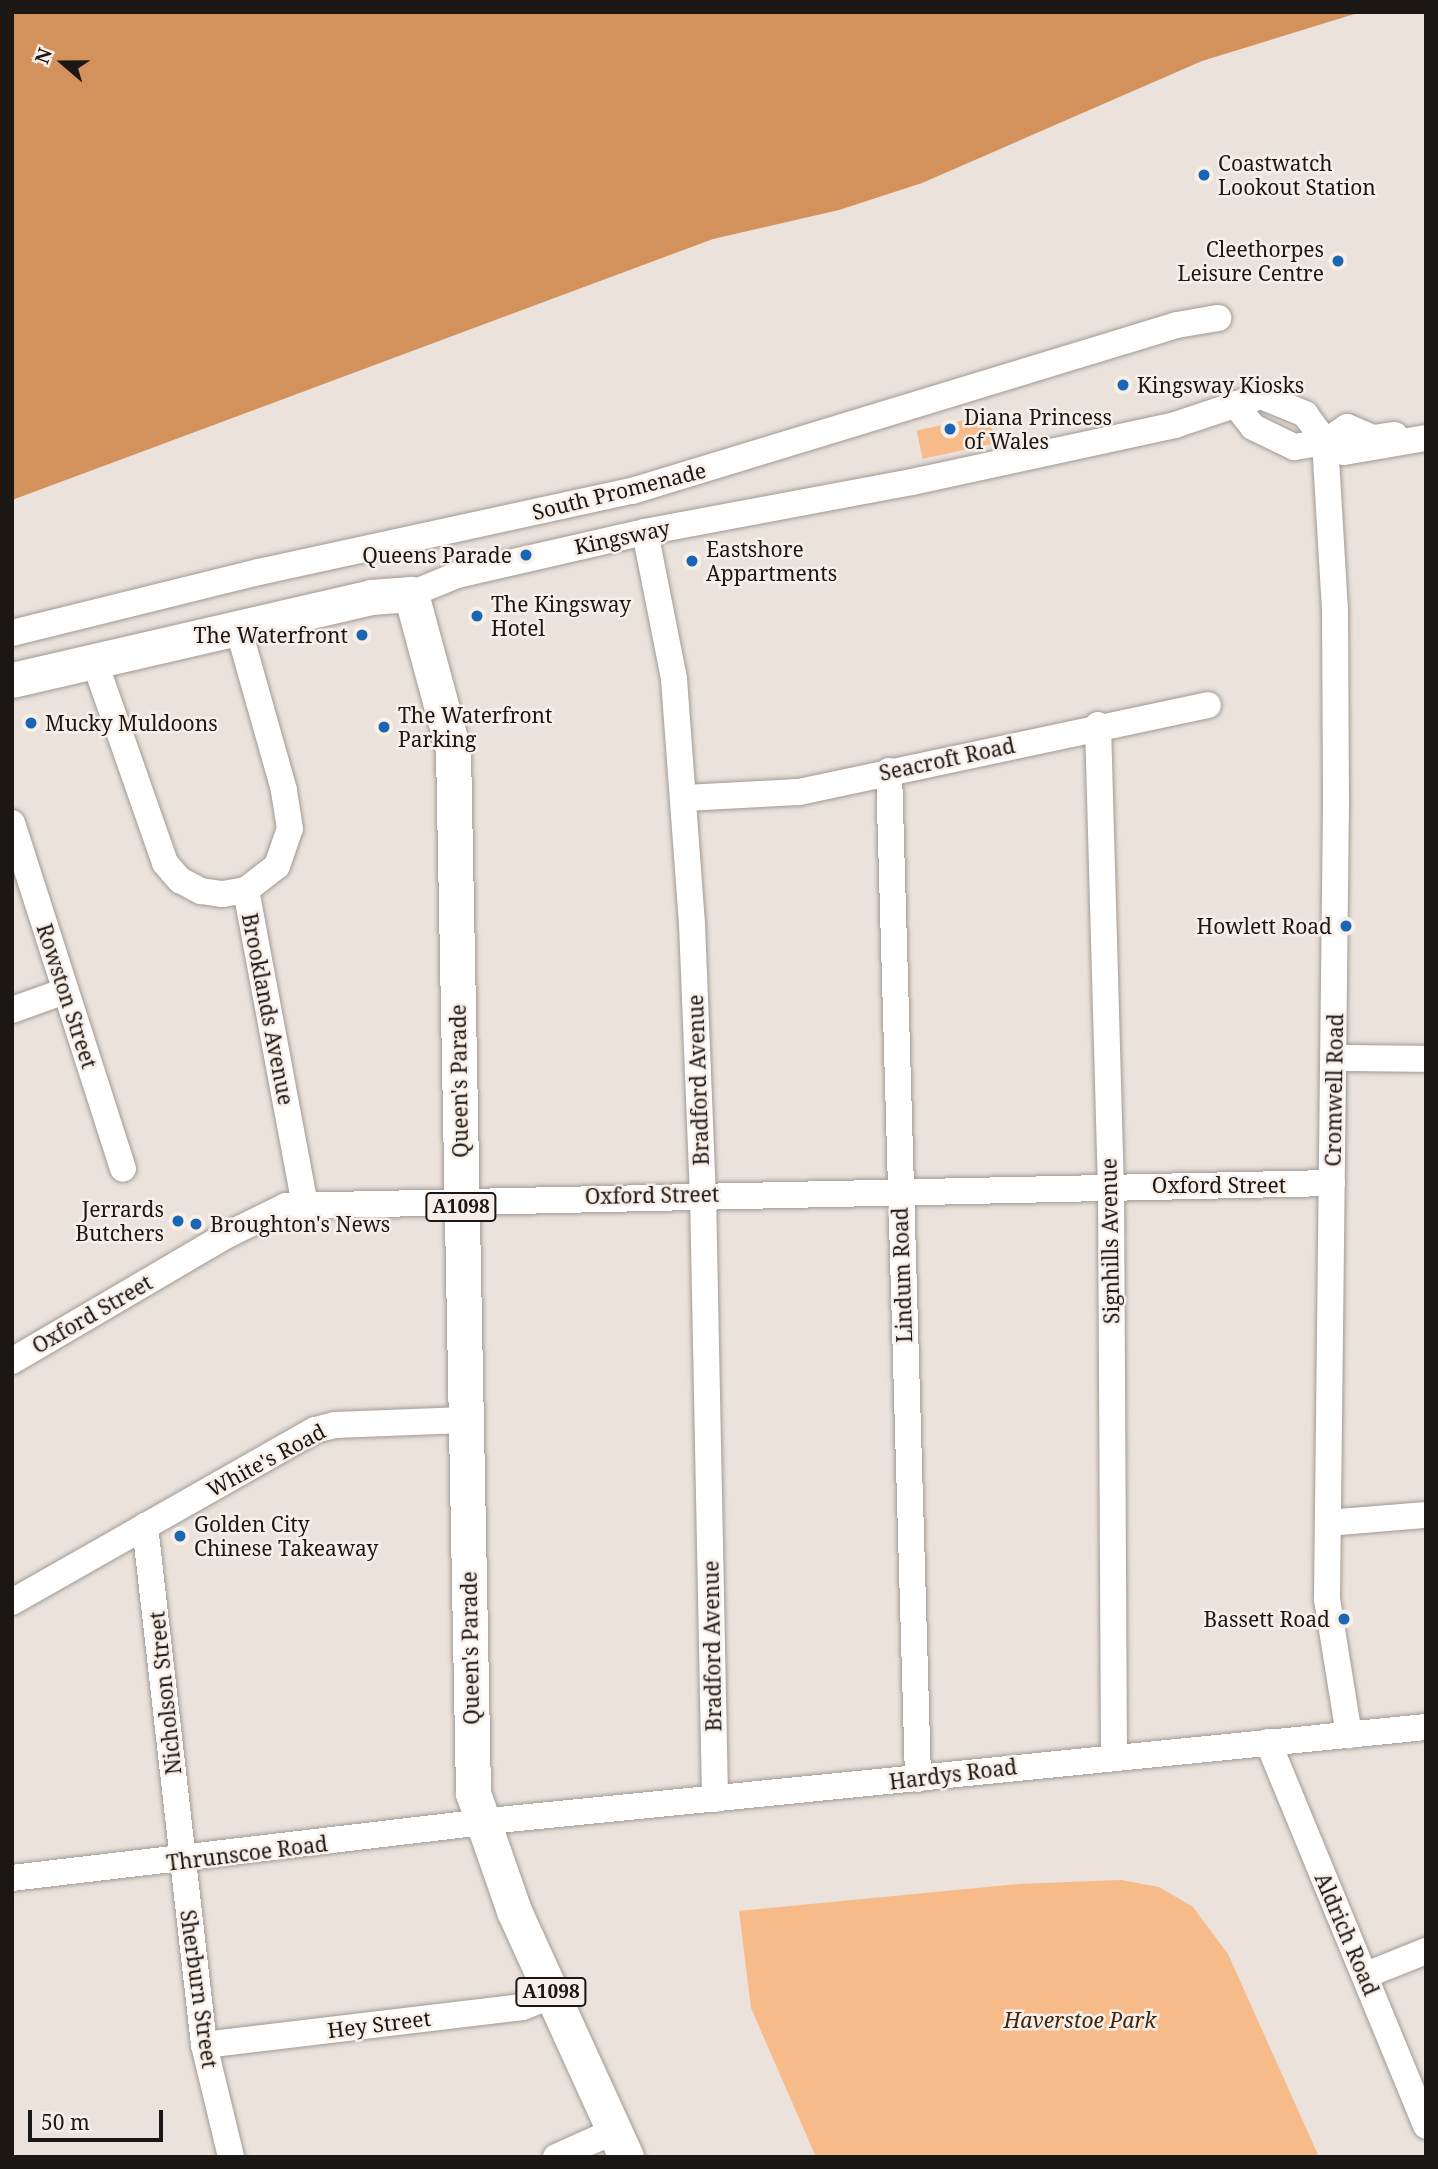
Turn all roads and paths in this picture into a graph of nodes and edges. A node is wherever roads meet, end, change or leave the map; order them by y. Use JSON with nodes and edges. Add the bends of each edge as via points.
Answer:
{"nodes":[{"id":1,"x":1218,"y":318,"type":"dead end"},
{"id":2,"x":1426,"y":429,"type":"edge"},
{"id":3,"x":1426,"y":438,"type":"edge"},
{"id":4,"x":1325,"y":442,"type":"junction"},
{"id":5,"x":645,"y":532,"type":"junction"},
{"id":6,"x":411,"y":594,"type":"junction"},
{"id":7,"x":238,"y":627,"type":"junction"},
{"id":8,"x":12,"y":632,"type":"edge"},
{"id":9,"x":94,"y":660,"type":"junction"},
{"id":10,"x":12,"y":680,"type":"edge"},
{"id":11,"x":1208,"y":705,"type":"dead end"},
{"id":12,"x":1098,"y":725,"type":"junction"},
{"id":13,"x":889,"y":771,"type":"junction"},
{"id":14,"x":684,"y":798,"type":"junction"},
{"id":15,"x":12,"y":823,"type":"edge"},
{"id":16,"x":246,"y":890,"type":"junction"},
{"id":17,"x":65,"y":991,"type":"junction"},
{"id":18,"x":12,"y":1010,"type":"edge"},
{"id":19,"x":1335,"y":1058,"type":"junction"},
{"id":20,"x":1426,"y":1059,"type":"edge"},
{"id":21,"x":123,"y":1169,"type":"dead end"},
{"id":22,"x":1332,"y":1183,"type":"junction"},
{"id":23,"x":1111,"y":1185,"type":"junction"},
{"id":24,"x":900,"y":1192,"type":"junction"},
{"id":25,"x":703,"y":1194,"type":"junction"},
{"id":26,"x":461,"y":1200,"type":"junction"},
{"id":27,"x":305,"y":1204,"type":"junction"},
{"id":28,"x":12,"y":1361,"type":"edge"},
{"id":29,"x":465,"y":1420,"type":"junction"},
{"id":30,"x":1426,"y":1515,"type":"edge"},
{"id":31,"x":1328,"y":1523,"type":"junction"},
{"id":32,"x":145,"y":1526,"type":"junction"},
{"id":33,"x":12,"y":1602,"type":"edge"},
{"id":34,"x":1426,"y":1727,"type":"edge"},
{"id":35,"x":1349,"y":1735,"type":"junction"},
{"id":36,"x":1268,"y":1742,"type":"junction"},
{"id":37,"x":1114,"y":1758,"type":"junction"},
{"id":38,"x":918,"y":1779,"type":"junction"},
{"id":39,"x":715,"y":1799,"type":"junction"},
{"id":40,"x":481,"y":1825,"type":"junction"},
{"id":41,"x":181,"y":1861,"type":"junction"},
{"id":42,"x":12,"y":1878,"type":"edge"},
{"id":43,"x":1426,"y":1951,"type":"edge"},
{"id":44,"x":1366,"y":1975,"type":"junction"},
{"id":45,"x":552,"y":1995,"type":"junction"},
{"id":46,"x":204,"y":2045,"type":"junction"},
{"id":47,"x":1426,"y":2126,"type":"edge"},
{"id":48,"x":620,"y":2144,"type":"edge"},
{"id":49,"x":231,"y":2157,"type":"edge"},
{"id":50,"x":556,"y":2157,"type":"edge"}],
"edges":[{"from":1,"to":8,"type":"street","name":"South Promenade","via":[[1177,326],[632,491],[259,572]]},
{"from":2,"to":4,"type":"street","via":[[1373,438],[1348,427]]},
{"from":3,"to":4,"type":"street","via":[[1344,452]]},
{"from":4,"to":5,"type":"street","name":"Kingsway","via":[[1294,447],[1253,427],[1235,404],[1175,425],[1084,446]]},
{"from":4,"to":19,"type":"street","name":"Cromwell Road","via":[[1335,610]]},
{"from":5,"to":6,"type":"street","name":"Kingsway","via":[[457,575]]},
{"from":5,"to":14,"type":"street","name":"Bradford Avenue","via":[[674,679]]},
{"from":6,"to":7,"type":"main road","name":"Kingsway","via":[[371,597]]},
{"from":6,"to":26,"type":"main road","name":"Queen's Parade","number":"A1098","via":[[453,750]]},
{"from":7,"to":9,"type":"main road","name":"Kingsway"},
{"from":7,"to":16,"type":"street","name":"Brooklands Avenue","via":[[284,790],[290,829],[277,866]]},
{"from":9,"to":10,"type":"main road","name":"Kingsway"},
{"from":9,"to":16,"type":"street","via":[[165,863],[180,880],[201,891]]},
{"from":11,"to":12,"type":"street","name":"Seacroft Road"},
{"from":12,"to":13,"type":"street","name":"Seacroft Road"},
{"from":12,"to":23,"type":"street","name":"Signhills Avenue"},
{"from":13,"to":14,"type":"street","name":"Seacroft Road","via":[[799,792]]},
{"from":13,"to":24,"type":"street","name":"Lindum Road"},
{"from":14,"to":25,"type":"street","name":"Bradford Avenue"},
{"from":15,"to":17,"type":"street","name":"Rowston Street"},
{"from":16,"to":27,"type":"street","name":"Brooklands Avenue"},
{"from":17,"to":18,"type":"street"},
{"from":17,"to":21,"type":"street","name":"Rowston Street"},
{"from":19,"to":20,"type":"street"},
{"from":19,"to":22,"type":"street","name":"Cromwell Road"},
{"from":22,"to":23,"type":"street","name":"Oxford Street"},
{"from":22,"to":31,"type":"street","name":"Cromwell Road"},
{"from":23,"to":24,"type":"street","name":"Oxford Street"},
{"from":23,"to":37,"type":"street","name":"Signhills Avenue"},
{"from":24,"to":25,"type":"street","name":"Oxford Street"},
{"from":24,"to":38,"type":"street","name":"Lindum Road"},
{"from":25,"to":26,"type":"street","name":"Oxford Street"},
{"from":25,"to":39,"type":"street","name":"Bradford Avenue"},
{"from":26,"to":27,"type":"street","name":"Oxford Street"},
{"from":26,"to":29,"type":"main road","name":"Queen's Parade","number":"A1098"},
{"from":27,"to":28,"type":"street","name":"Oxford Street","via":[[270,1211]]},
{"from":29,"to":32,"type":"street","name":"White's Road","via":[[335,1425],[315,1430]]},
{"from":29,"to":40,"type":"main road","name":"Queen's Parade","number":"A1098","via":[[473,1793]]},
{"from":30,"to":31,"type":"street","via":[[1364,1524]]},
{"from":31,"to":35,"type":"street","name":"Cromwell Road","via":[[1331,1637]]},
{"from":32,"to":33,"type":"street","name":"White's Road"},
{"from":32,"to":41,"type":"street","name":"Nicholson Street"},
{"from":34,"to":35,"type":"street","name":"Hardys Road"},
{"from":35,"to":36,"type":"street","name":"Hardys Road"},
{"from":36,"to":37,"type":"street","name":"Hardys Road"},
{"from":36,"to":44,"type":"street","name":"Aldrich Road"},
{"from":37,"to":38,"type":"street","name":"Hardys Road"},
{"from":38,"to":39,"type":"street","name":"Hardys Road"},
{"from":39,"to":40,"type":"street","name":"Hardys Road"},
{"from":40,"to":41,"type":"street","name":"Thrunscoe Road"},
{"from":40,"to":45,"type":"main road","number":"A1098"},
{"from":41,"to":42,"type":"street","name":"Thrunscoe Road"},
{"from":41,"to":46,"type":"street","name":"Sherburn Street"},
{"from":43,"to":44,"type":"street"},
{"from":44,"to":47,"type":"street","name":"Aldrich Road"},
{"from":45,"to":46,"type":"street","name":"Hey Street","via":[[523,2007]]},
{"from":45,"to":48,"type":"main road","number":"A1098"},
{"from":46,"to":49,"type":"street","name":"Sherburn Street"},
{"from":48,"to":50,"type":"street"}]}
